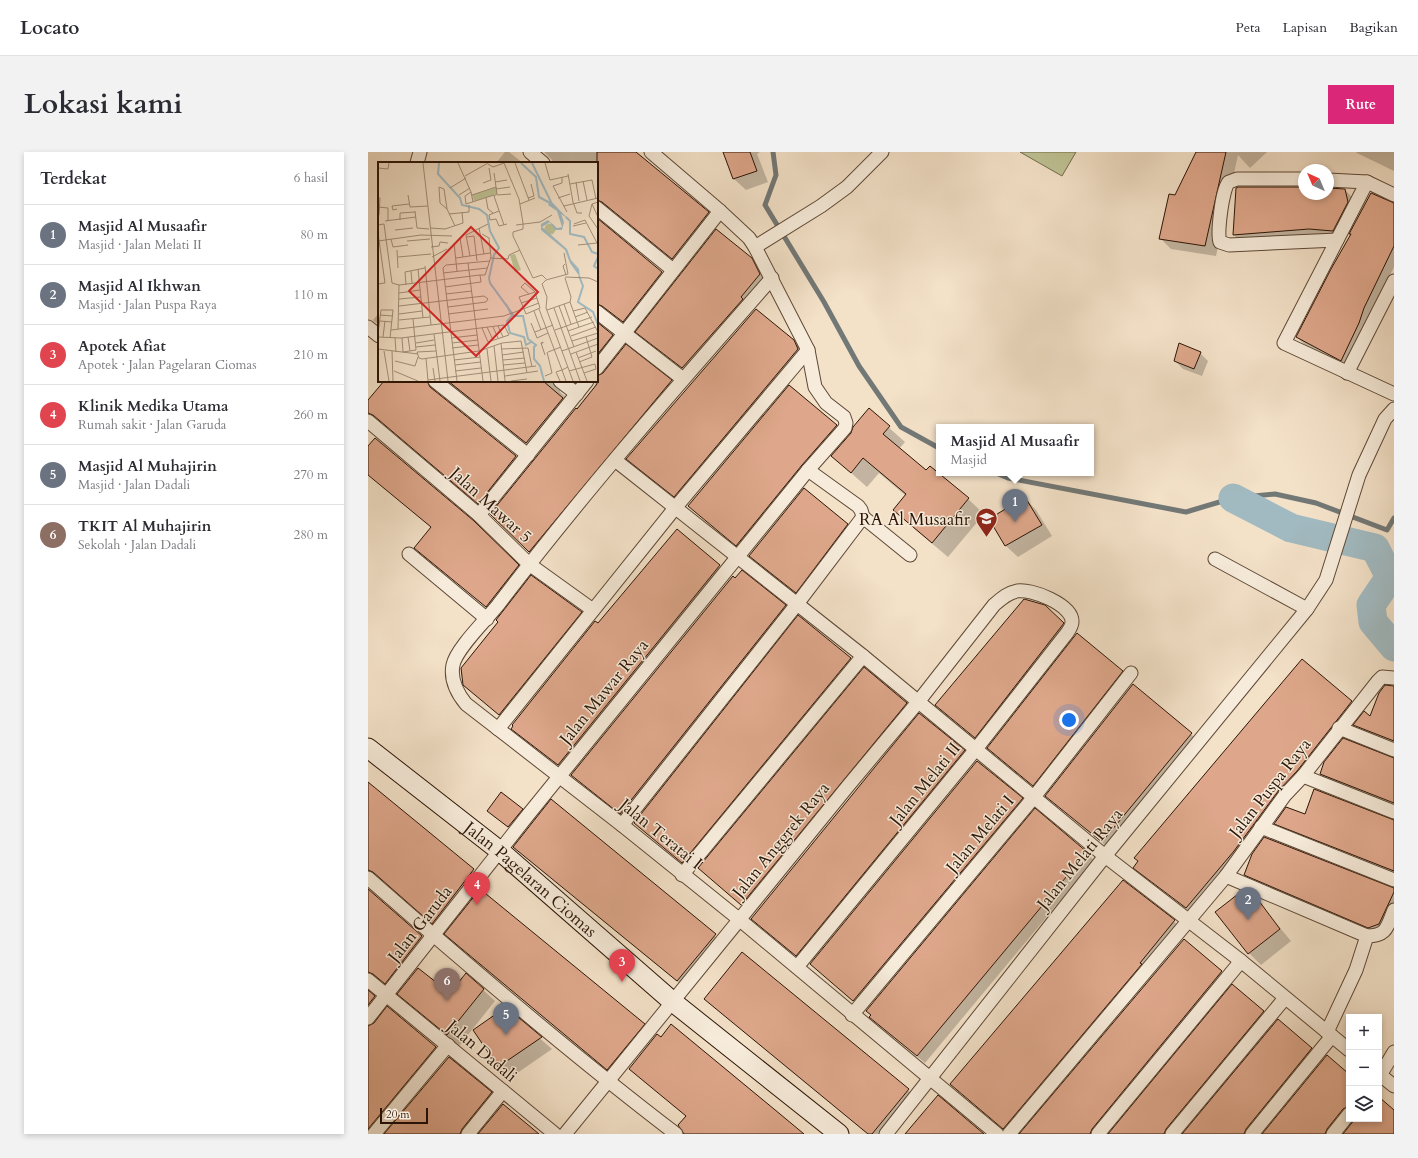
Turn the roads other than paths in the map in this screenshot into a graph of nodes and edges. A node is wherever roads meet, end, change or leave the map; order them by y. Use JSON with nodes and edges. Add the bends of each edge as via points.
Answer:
{"nodes":[{"id":1,"x":420,"y":152,"type":"edge"},
{"id":2,"x":530,"y":152,"type":"edge"},
{"id":3,"x":651,"y":152,"type":"edge"},
{"id":4,"x":882,"y":152,"type":"edge"},
{"id":5,"x":417,"y":162,"type":"edge"},
{"id":6,"x":542,"y":162,"type":"edge"},
{"id":7,"x":1298,"y":179,"type":"edge"},
{"id":8,"x":1334,"y":180,"type":"edge"},
{"id":9,"x":1368,"y":182,"type":"junction"},
{"id":10,"x":1394,"y":194,"type":"edge"},
{"id":11,"x":598,"y":209,"type":"edge"},
{"id":12,"x":720,"y":211,"type":"junction"},
{"id":13,"x":1338,"y":240,"type":"junction"},
{"id":14,"x":755,"y":247,"type":"junction"},
{"id":15,"x":673,"y":270,"type":"junction"},
{"id":16,"x":772,"y":278,"type":"junction"},
{"id":17,"x":1394,"y":281,"type":"edge"},
{"id":18,"x":598,"y":313,"type":"edge"},
{"id":19,"x":368,"y":327,"type":"edge"},
{"id":20,"x":624,"y":334,"type":"junction"},
{"id":21,"x":378,"y":335,"type":"edge"},
{"id":22,"x":808,"y":350,"type":"junction"},
{"id":23,"x":598,"y":367,"type":"edge"},
{"id":24,"x":1347,"y":373,"type":"junction"},
{"id":25,"x":683,"y":379,"type":"junction"},
{"id":26,"x":436,"y":382,"type":"edge"},
{"id":27,"x":561,"y":382,"type":"edge"},
{"id":28,"x":586,"y":382,"type":"edge"},
{"id":29,"x":577,"y":394,"type":"junction"},
{"id":30,"x":1394,"y":394,"type":"edge"},
{"id":31,"x":1394,"y":409,"type":"edge"},
{"id":32,"x":368,"y":421,"type":"edge"},
{"id":33,"x":528,"y":455,"type":"junction"},
{"id":34,"x":615,"y":460,"type":"junction"},
{"id":35,"x":808,"y":470,"type":"junction"},
{"id":36,"x":675,"y":508,"type":"junction"},
{"id":37,"x":479,"y":516,"type":"junction"},
{"id":38,"x":863,"y":517,"type":"junction"},
{"id":39,"x":409,"y":554,"type":"dead end"},
{"id":40,"x":910,"y":555,"type":"dead end"},
{"id":41,"x":737,"y":557,"type":"junction"},
{"id":42,"x":1215,"y":559,"type":"dead end"},
{"id":43,"x":529,"y":564,"type":"junction"},
{"id":44,"x":797,"y":604,"type":"junction"},
{"id":45,"x":1307,"y":609,"type":"junction"},
{"id":46,"x":594,"y":610,"type":"junction"},
{"id":47,"x":1071,"y":618,"type":"joint"},
{"id":48,"x":487,"y":619,"type":"junction"},
{"id":49,"x":863,"y":656,"type":"junction"},
{"id":50,"x":1131,"y":673,"type":"dead end"},
{"id":51,"x":1388,"y":678,"type":"edge"},
{"id":52,"x":918,"y":702,"type":"junction"},
{"id":53,"x":1339,"y":728,"type":"junction"},
{"id":54,"x":498,"y":729,"type":"junction"},
{"id":55,"x":368,"y":748,"type":"edge"},
{"id":56,"x":976,"y":749,"type":"junction"},
{"id":57,"x":1394,"y":750,"type":"edge"},
{"id":58,"x":559,"y":776,"type":"junction"},
{"id":59,"x":1302,"y":776,"type":"junction"},
{"id":60,"x":1034,"y":797,"type":"junction"},
{"id":61,"x":1394,"y":812,"type":"edge"},
{"id":62,"x":622,"y":825,"type":"junction"},
{"id":63,"x":1261,"y":827,"type":"junction"},
{"id":64,"x":500,"y":851,"type":"junction"},
{"id":65,"x":1104,"y":856,"type":"junction"},
{"id":66,"x":682,"y":874,"type":"junction"},
{"id":67,"x":1226,"y":876,"type":"junction"},
{"id":68,"x":368,"y":878,"type":"edge"},
{"id":69,"x":1394,"y":880,"type":"edge"},
{"id":70,"x":1394,"y":910,"type":"edge"},
{"id":71,"x":740,"y":920,"type":"junction"},
{"id":72,"x":1188,"y":922,"type":"junction"},
{"id":73,"x":434,"y":936,"type":"junction"},
{"id":74,"x":1367,"y":936,"type":"junction"},
{"id":75,"x":1241,"y":961,"type":"junction"},
{"id":76,"x":797,"y":967,"type":"junction"},
{"id":77,"x":368,"y":980,"type":"edge"},
{"id":78,"x":387,"y":995,"type":"junction"},
{"id":79,"x":1285,"y":998,"type":"junction"},
{"id":80,"x":673,"y":1002,"type":"junction"},
{"id":81,"x":852,"y":1015,"type":"junction"},
{"id":82,"x":368,"y":1018,"type":"edge"},
{"id":83,"x":1329,"y":1034,"type":"junction"},
{"id":84,"x":448,"y":1045,"type":"junction"},
{"id":85,"x":1346,"y":1048,"type":"edge"},
{"id":86,"x":1394,"y":1052,"type":"edge"},
{"id":87,"x":1382,"y":1073,"type":"edge"},
{"id":88,"x":930,"y":1077,"type":"junction"},
{"id":89,"x":1382,"y":1077,"type":"edge"},
{"id":90,"x":609,"y":1082,"type":"junction"},
{"id":91,"x":1394,"y":1086,"type":"edge"},
{"id":92,"x":503,"y":1091,"type":"junction"},
{"id":93,"x":1346,"y":1118,"type":"edge"},
{"id":94,"x":374,"y":1134,"type":"edge"},
{"id":95,"x":468,"y":1134,"type":"edge"},
{"id":96,"x":555,"y":1134,"type":"edge"},
{"id":97,"x":565,"y":1134,"type":"edge"},
{"id":98,"x":676,"y":1134,"type":"edge"},
{"id":99,"x":839,"y":1134,"type":"edge"},
{"id":100,"x":886,"y":1134,"type":"edge"},
{"id":101,"x":997,"y":1134,"type":"edge"},
{"id":102,"x":1009,"y":1134,"type":"edge"},
{"id":103,"x":1098,"y":1134,"type":"edge"},
{"id":104,"x":1172,"y":1134,"type":"edge"},
{"id":105,"x":1252,"y":1134,"type":"edge"},
{"id":106,"x":1333,"y":1134,"type":"edge"}],
"edges":[{"from":1,"to":5,"type":"street"},
{"from":2,"to":6,"type":"street"},
{"from":3,"to":12,"type":"street"},
{"from":4,"to":14,"type":"street","via":[[847,187],[793,225]]},
{"from":7,"to":13,"type":"street","via":[[1229,182],[1225,189],[1218,234],[1220,242],[1229,245]]},
{"from":8,"to":9,"type":"street"},
{"from":9,"to":10,"type":"street"},
{"from":9,"to":13,"type":"street"},
{"from":11,"to":15,"type":"street"},
{"from":12,"to":14,"type":"street"},
{"from":12,"to":15,"type":"street"},
{"from":13,"to":24,"type":"street","via":[[1284,343]]},
{"from":14,"to":16,"type":"street"},
{"from":15,"to":20,"type":"street"},
{"from":16,"to":22,"type":"street"},
{"from":16,"to":25,"type":"street","name":"Jalan Teratai I"},
{"from":17,"to":24,"type":"street"},
{"from":18,"to":20,"type":"street"},
{"from":19,"to":21,"type":"street"},
{"from":20,"to":23,"type":"street"},
{"from":20,"to":25,"type":"street"},
{"from":22,"to":35,"type":"street","name":"Jalan Mawar Raya","via":[[815,388],[846,422],[845,428]]},
{"from":22,"to":36,"type":"street"},
{"from":24,"to":30,"type":"street"},
{"from":25,"to":34,"type":"street","name":"Jalan Teratai I"},
{"from":26,"to":33,"type":"street"},
{"from":27,"to":29,"type":"street"},
{"from":28,"to":29,"type":"street"},
{"from":29,"to":33,"type":"street"},
{"from":31,"to":45,"type":"street","name":"Jalan Melati Raya","via":[[1385,419],[1369,451],[1348,506],[1326,580]]},
{"from":32,"to":37,"type":"street","name":"Jalan Mawar 5"},
{"from":33,"to":37,"type":"street"},
{"from":34,"to":36,"type":"street"},
{"from":34,"to":43,"type":"street","name":"Jalan Teratai I"},
{"from":35,"to":38,"type":"street","via":[[858,506]]},
{"from":35,"to":41,"type":"street","name":"Jalan Mawar Raya"},
{"from":36,"to":41,"type":"street"},
{"from":36,"to":46,"type":"street"},
{"from":37,"to":43,"type":"street","name":"Jalan Mawar 5"},
{"from":38,"to":40,"type":"street"},
{"from":38,"to":44,"type":"street"},
{"from":39,"to":48,"type":"street"},
{"from":41,"to":44,"type":"street"},
{"from":41,"to":58,"type":"street","name":"Jalan Mawar Raya"},
{"from":42,"to":45,"type":"street"},
{"from":43,"to":46,"type":"street","name":"Jalan Mawar 5"},
{"from":43,"to":48,"type":"street","name":"Jalan Teratai I"},
{"from":44,"to":49,"type":"street"},
{"from":44,"to":62,"type":"street"},
{"from":45,"to":65,"type":"street","name":"Jalan Melati Raya"},
{"from":46,"to":54,"type":"street"},
{"from":47,"to":52,"type":"street","name":"Jalan Anggrek Raya","via":[[1046,595],[1031,590],[1005,595],[972,631]]},
{"from":47,"to":56,"type":"street","name":"Jalan Melati II","via":[[1072,623],[1067,633]]},
{"from":48,"to":54,"type":"street","name":"Jalan Teratai I","via":[[458,653],[452,676],[459,696]]},
{"from":49,"to":52,"type":"street"},
{"from":49,"to":66,"type":"street"},
{"from":50,"to":60,"type":"street","name":"Jalan Melati I"},
{"from":51,"to":53,"type":"street","name":"Jalan Puspa Raya"},
{"from":52,"to":56,"type":"street"},
{"from":52,"to":71,"type":"street","name":"Jalan Anggrek Raya"},
{"from":53,"to":57,"type":"street"},
{"from":53,"to":59,"type":"street","name":"Jalan Puspa Raya"},
{"from":54,"to":58,"type":"street","name":"Jalan Teratai I"},
{"from":55,"to":64,"type":"main road","name":"Jalan Pagelaran Ciomas"},
{"from":56,"to":60,"type":"street"},
{"from":56,"to":76,"type":"street","name":"Jalan Melati II"},
{"from":58,"to":62,"type":"street","name":"Jalan Teratai I"},
{"from":58,"to":64,"type":"street","name":"Jalan Mawar Raya"},
{"from":59,"to":61,"type":"street"},
{"from":59,"to":63,"type":"street","name":"Jalan Puspa Raya"},
{"from":60,"to":65,"type":"street"},
{"from":60,"to":81,"type":"street","name":"Jalan Melati I"},
{"from":62,"to":66,"type":"street","name":"Jalan Teratai I"},
{"from":63,"to":67,"type":"street","name":"Jalan Puspa Raya"},
{"from":63,"to":69,"type":"street"},
{"from":64,"to":73,"type":"street","name":"Jalan Garuda"},
{"from":64,"to":80,"type":"main road","name":"Jalan Pagelaran Ciomas"},
{"from":65,"to":72,"type":"street"},
{"from":65,"to":88,"type":"street","name":"Jalan Melati Raya"},
{"from":66,"to":71,"type":"street","name":"Jalan Teratai I"},
{"from":67,"to":72,"type":"street","name":"Jalan Puspa Raya"},
{"from":67,"to":74,"type":"street"},
{"from":68,"to":73,"type":"street"},
{"from":70,"to":74,"type":"street","via":[[1386,930],[1381,934]]},
{"from":71,"to":76,"type":"street","name":"Jalan Teratai I"},
{"from":71,"to":80,"type":"street","name":"Jalan Anggrek Raya"},
{"from":72,"to":75,"type":"street"},
{"from":72,"to":102,"type":"street","name":"Jalan Puspa Raya"},
{"from":73,"to":78,"type":"street","name":"Jalan Garuda"},
{"from":73,"to":90,"type":"street"},
{"from":74,"to":83,"type":"street","via":[[1356,970]]},
{"from":75,"to":79,"type":"street"},
{"from":75,"to":103,"type":"street"},
{"from":76,"to":81,"type":"street","name":"Jalan Teratai I"},
{"from":77,"to":78,"type":"street","name":"Jalan Dadali"},
{"from":78,"to":82,"type":"street","name":"Jalan Garuda"},
{"from":78,"to":84,"type":"street","name":"Jalan Dadali"},
{"from":79,"to":83,"type":"street"},
{"from":79,"to":104,"type":"street"},
{"from":80,"to":90,"type":"street","name":"Jalan Anggrek Raya"},
{"from":80,"to":99,"type":"main road","name":"Jalan Pagelaran Ciomas"},
{"from":81,"to":88,"type":"street","name":"Jalan Teratai I"},
{"from":83,"to":85,"type":"street"},
{"from":83,"to":105,"type":"street"},
{"from":84,"to":92,"type":"street","name":"Jalan Dadali"},
{"from":84,"to":94,"type":"street"},
{"from":86,"to":87,"type":"street"},
{"from":88,"to":100,"type":"street","name":"Jalan Melati Raya"},
{"from":88,"to":101,"type":"street","name":"Jalan Teratai I"},
{"from":89,"to":91,"type":"street"},
{"from":90,"to":97,"type":"street","name":"Jalan Anggrek Raya"},
{"from":90,"to":98,"type":"street"},
{"from":92,"to":95,"type":"street"},
{"from":92,"to":96,"type":"street","name":"Jalan Dadali"},
{"from":93,"to":106,"type":"street"}]}
